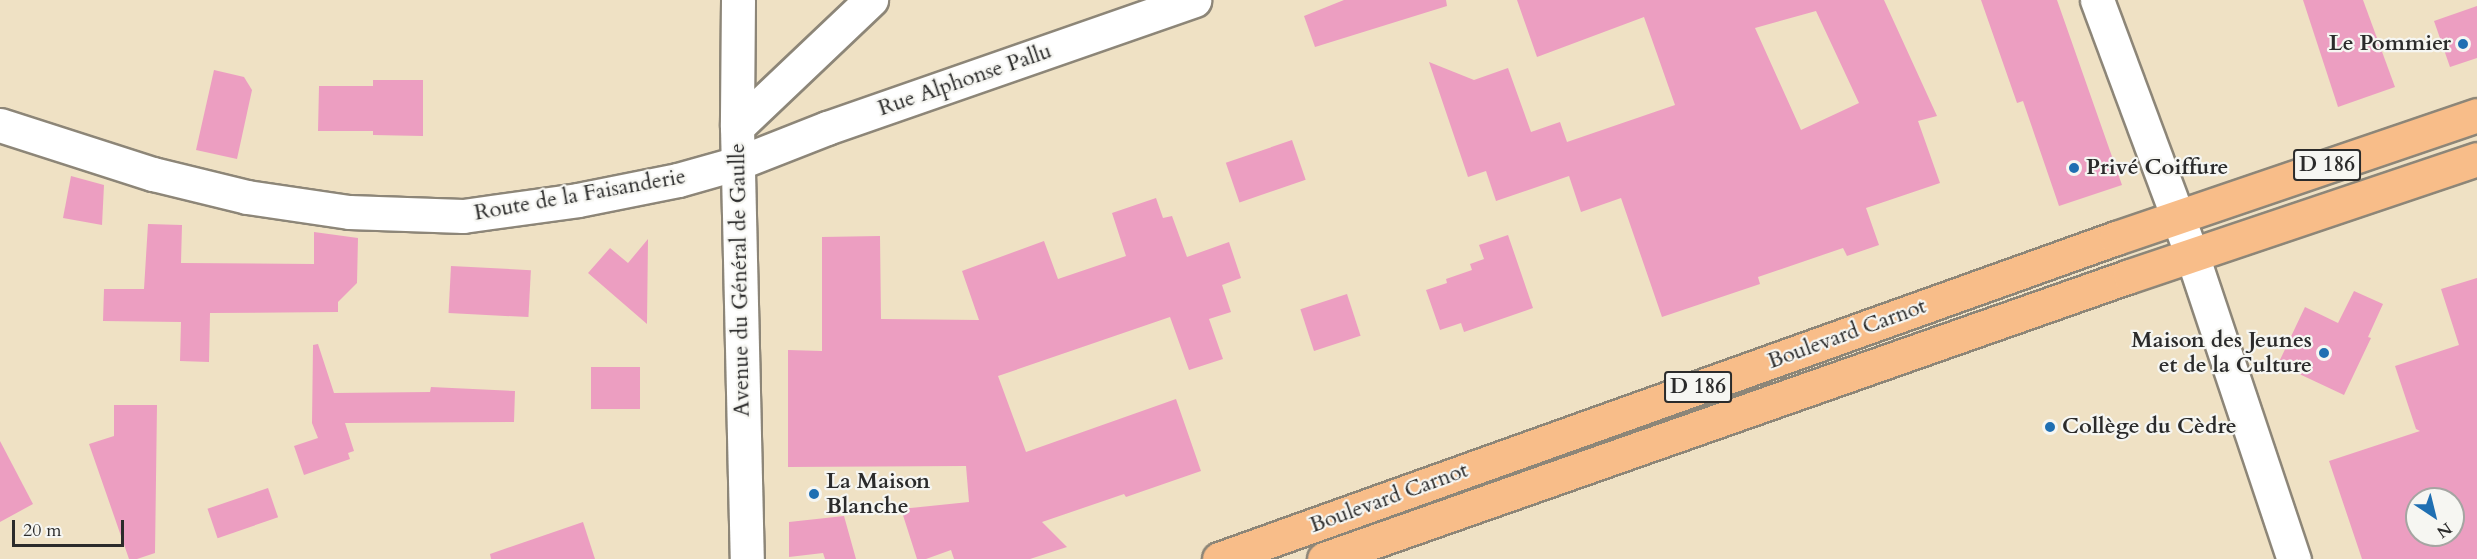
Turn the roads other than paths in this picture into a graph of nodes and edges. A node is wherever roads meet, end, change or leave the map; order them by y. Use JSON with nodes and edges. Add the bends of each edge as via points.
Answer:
{"nodes":[{"id":1,"x":738,"y":0,"type":"edge"},
{"id":2,"x":871,"y":0,"type":"edge"},
{"id":3,"x":1194,"y":0,"type":"edge"},
{"id":4,"x":2097,"y":0,"type":"edge"},
{"id":5,"x":2477,"y":115,"type":"edge"},
{"id":6,"x":0,"y":125,"type":"edge"},
{"id":7,"x":737,"y":127,"type":"junction"},
{"id":8,"x":2477,"y":159,"type":"edge"},
{"id":9,"x":738,"y":163,"type":"junction"},
{"id":10,"x":2178,"y":216,"type":"junction"},
{"id":11,"x":2192,"y":255,"type":"junction"},
{"id":12,"x":747,"y":559,"type":"edge"},
{"id":13,"x":1218,"y":559,"type":"edge"},
{"id":14,"x":1324,"y":559,"type":"edge"},
{"id":15,"x":2294,"y":559,"type":"edge"}],
"edges":[{"from":1,"to":7,"type":"street","name":"Avenue du Général de Gaulle"},
{"from":2,"to":7,"type":"street"},
{"from":3,"to":9,"type":"street","name":"Rue Alphonse Pallu","via":[[827,128]]},
{"from":4,"to":10,"type":"street"},
{"from":5,"to":10,"type":"main road","name":"Boulevard Carnot","number":"D 186"},
{"from":6,"to":9,"type":"street","name":"Route de la Faisanderie","via":[[153,174],[247,197],[349,212],[463,216],[578,200],[678,180]]},
{"from":7,"to":9,"type":"street","name":"Avenue du Général de Gaulle"},
{"from":8,"to":11,"type":"main road","name":"Boulevard Carnot","number":"D 186"},
{"from":9,"to":12,"type":"street","name":"Avenue du Général de Gaulle"},
{"from":10,"to":11,"type":"street"},
{"from":10,"to":13,"type":"main road","name":"Boulevard Carnot","number":"D 186"},
{"from":11,"to":14,"type":"main road","name":"Boulevard Carnot","number":"D 186"},
{"from":11,"to":15,"type":"street"}]}
